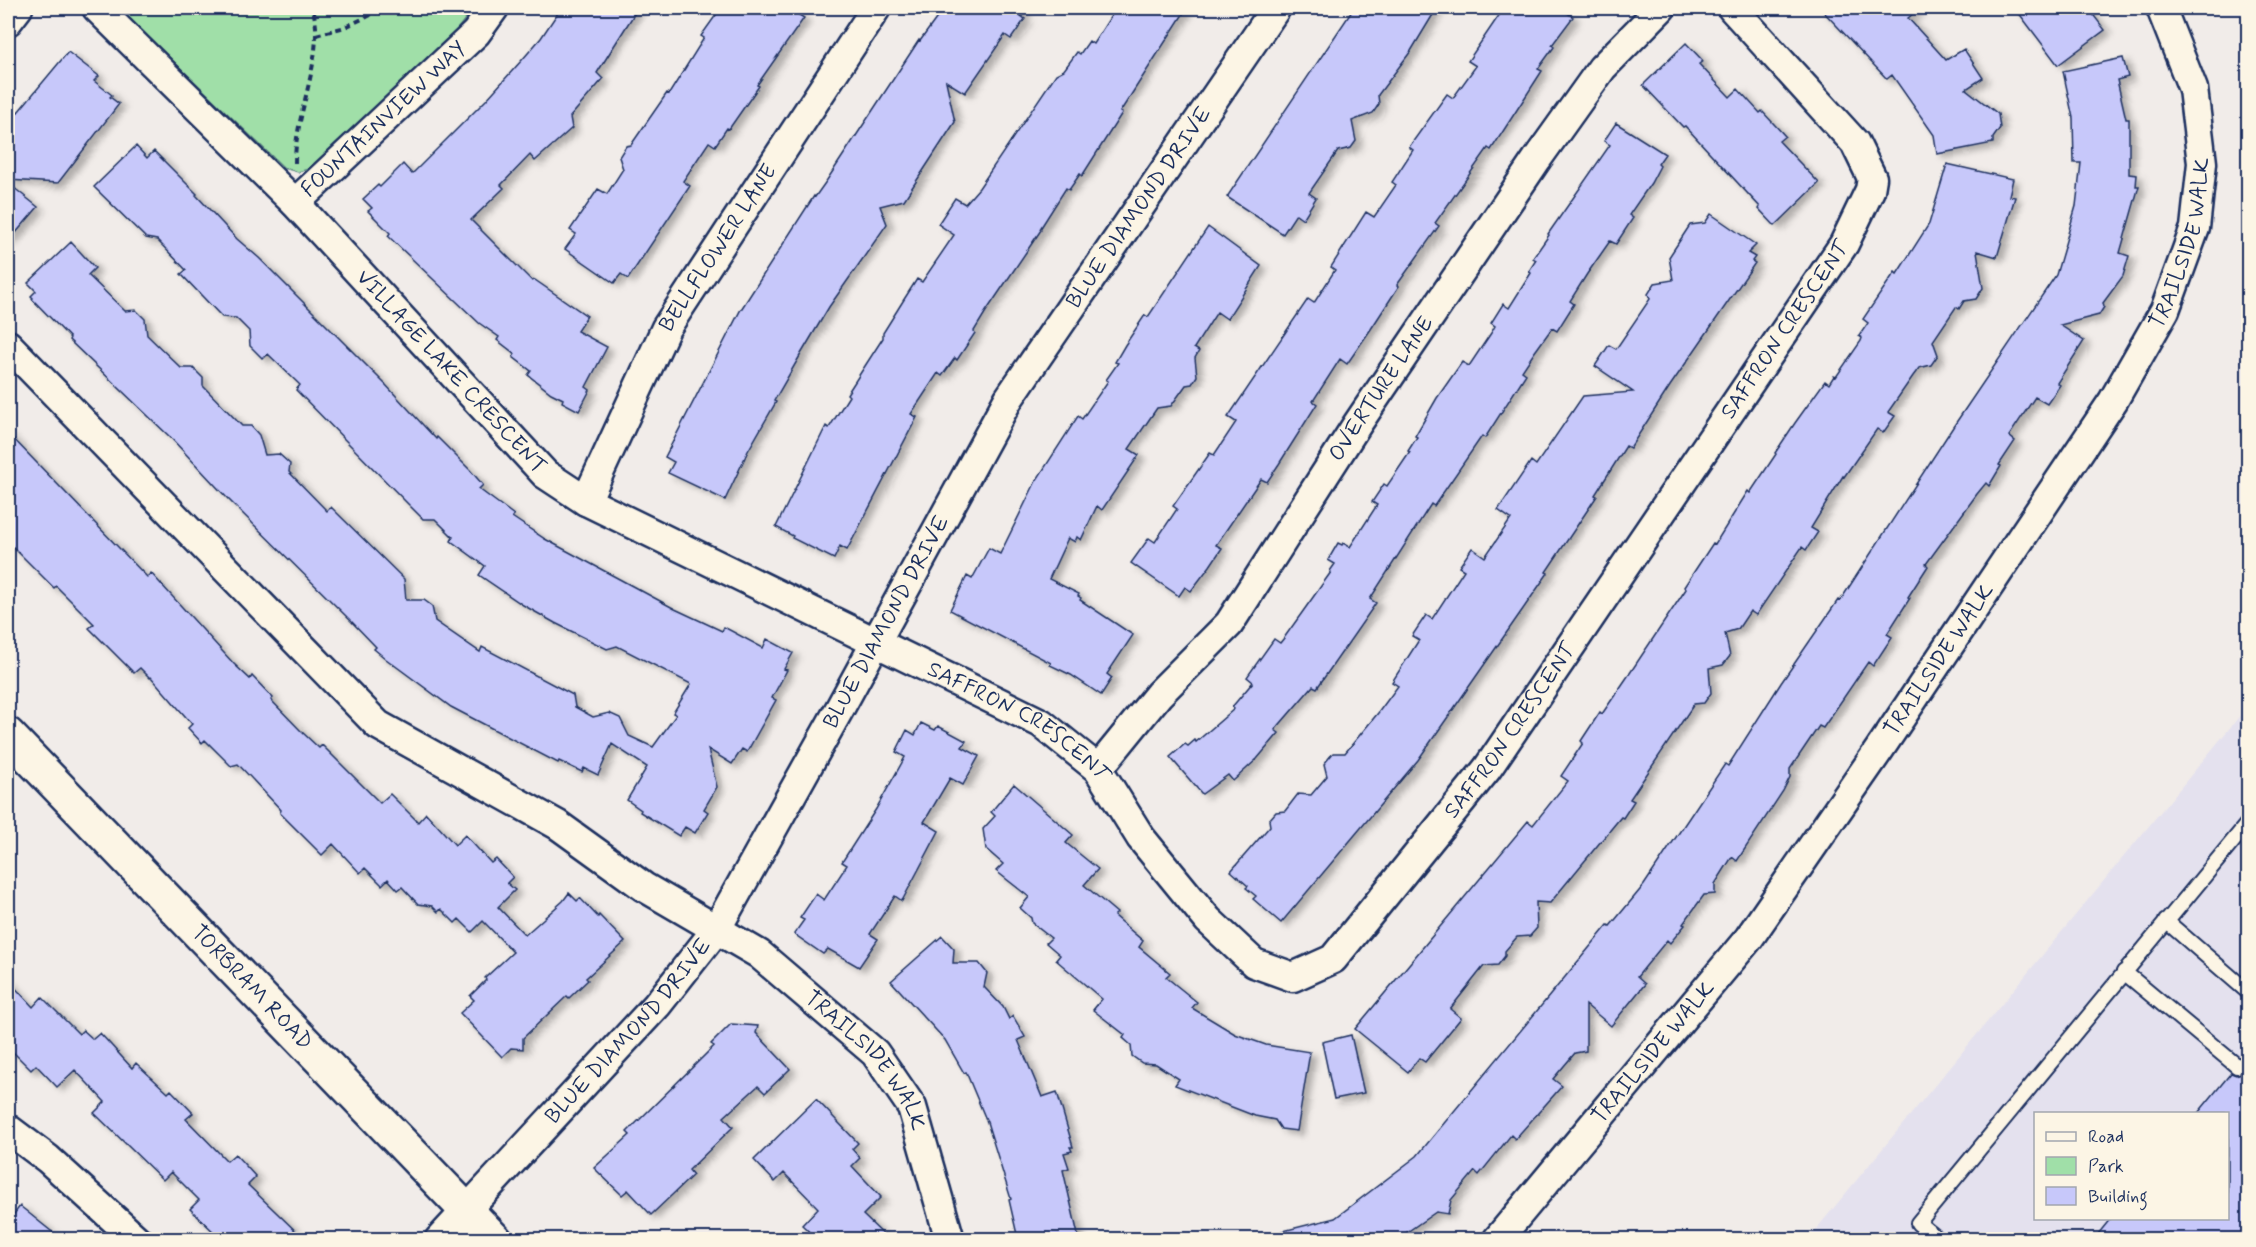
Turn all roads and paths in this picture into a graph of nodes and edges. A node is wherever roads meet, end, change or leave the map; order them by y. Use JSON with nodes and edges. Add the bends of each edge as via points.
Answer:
{"nodes":[{"id":1,"x":18,"y":8,"type":"edge"},
{"id":2,"x":97,"y":8,"type":"edge"},
{"id":3,"x":313,"y":8,"type":"edge"},
{"id":4,"x":386,"y":8,"type":"edge"},
{"id":5,"x":494,"y":8,"type":"edge"},
{"id":6,"x":876,"y":8,"type":"edge"},
{"id":7,"x":1276,"y":8,"type":"edge"},
{"id":8,"x":1661,"y":8,"type":"edge"},
{"id":9,"x":1732,"y":8,"type":"edge"},
{"id":10,"x":2161,"y":8,"type":"edge"},
{"id":11,"x":8,"y":21,"type":"edge"},
{"id":12,"x":316,"y":35,"type":"junction"},
{"id":13,"x":295,"y":203,"type":"junction"},
{"id":14,"x":8,"y":345,"type":"edge"},
{"id":15,"x":586,"y":501,"type":"junction"},
{"id":16,"x":876,"y":642,"type":"junction"},
{"id":17,"x":8,"y":735,"type":"edge"},
{"id":18,"x":1098,"y":769,"type":"junction"},
{"id":19,"x":2248,"y":823,"type":"edge"},
{"id":20,"x":2166,"y":921,"type":"junction"},
{"id":21,"x":716,"y":930,"type":"junction"},
{"id":22,"x":2124,"y":972,"type":"junction"},
{"id":23,"x":2248,"y":989,"type":"edge"},
{"id":24,"x":2237,"y":1066,"type":"dead end"},
{"id":25,"x":8,"y":1130,"type":"edge"},
{"id":26,"x":465,"y":1210,"type":"junction"},
{"id":27,"x":137,"y":1239,"type":"edge"},
{"id":28,"x":439,"y":1239,"type":"edge"},
{"id":29,"x":495,"y":1239,"type":"edge"},
{"id":30,"x":950,"y":1239,"type":"edge"},
{"id":31,"x":1497,"y":1239,"type":"edge"},
{"id":32,"x":1939,"y":1239,"type":"edge"}],
"edges":[{"from":1,"to":11,"type":"street"},
{"from":2,"to":13,"type":"street","name":"VILLAGE LAKE CRESCENT"},
{"from":3,"to":12,"type":"path"},
{"from":4,"to":12,"type":"path"},
{"from":5,"to":13,"type":"street","name":"FOUNTAINVIEW WAY","via":[[476,33]]},
{"from":6,"to":15,"type":"street","name":"BELLFLOWER LANE","via":[[666,328]]},
{"from":7,"to":16,"type":"street","name":"BLUE DIAMOND DRIVE","via":[[1009,398]]},
{"from":8,"to":18,"type":"street","name":"OVERTURE LANE","via":[[1602,68],[1537,159],[1358,423],[1229,624],[1159,694]]},
{"from":9,"to":18,"type":"street","name":"SAFFRON CRESCENT","via":[[1855,142],[1872,178],[1870,190],[1844,244],[1487,769],[1333,959],[1293,977],[1254,963],[1208,920],[1141,838]]},
{"from":10,"to":31,"type":"street","name":"TRAILSIDE WALK","via":[[2193,89],[2202,163],[2196,228],[2165,310],[2113,401],[1749,938]]},
{"from":12,"to":13,"type":"path","via":[[295,150]]},
{"from":13,"to":15,"type":"street","name":"VILLAGE LAKE CRESCENT","via":[[544,474]]},
{"from":14,"to":21,"type":"street","via":[[378,725],[558,825],[644,887]]},
{"from":15,"to":16,"type":"street","name":"VILLAGE LAKE CRESCENT"},
{"from":16,"to":18,"type":"street","name":"SAFFRON CRESCENT","via":[[1041,723]]},
{"from":16,"to":21,"type":"street","name":"BLUE DIAMOND DRIVE"},
{"from":17,"to":26,"type":"main road","name":"TORBRAM ROAD"},
{"from":19,"to":20,"type":"lane"},
{"from":20,"to":22,"type":"lane"},
{"from":20,"to":23,"type":"lane"},
{"from":21,"to":26,"type":"street","name":"BLUE DIAMOND DRIVE","via":[[657,1005]]},
{"from":21,"to":30,"type":"street","name":"TRAILSIDE WALK","via":[[759,954],[876,1053],[912,1107]]},
{"from":22,"to":24,"type":"lane"},
{"from":22,"to":32,"type":"lane","via":[[1918,1223]]},
{"from":25,"to":27,"type":"street","via":[[48,1159]]},
{"from":26,"to":28,"type":"street","name":"BLUE DIAMOND DRIVE"},
{"from":26,"to":29,"type":"main road","name":"TORBRAM ROAD"}]}
